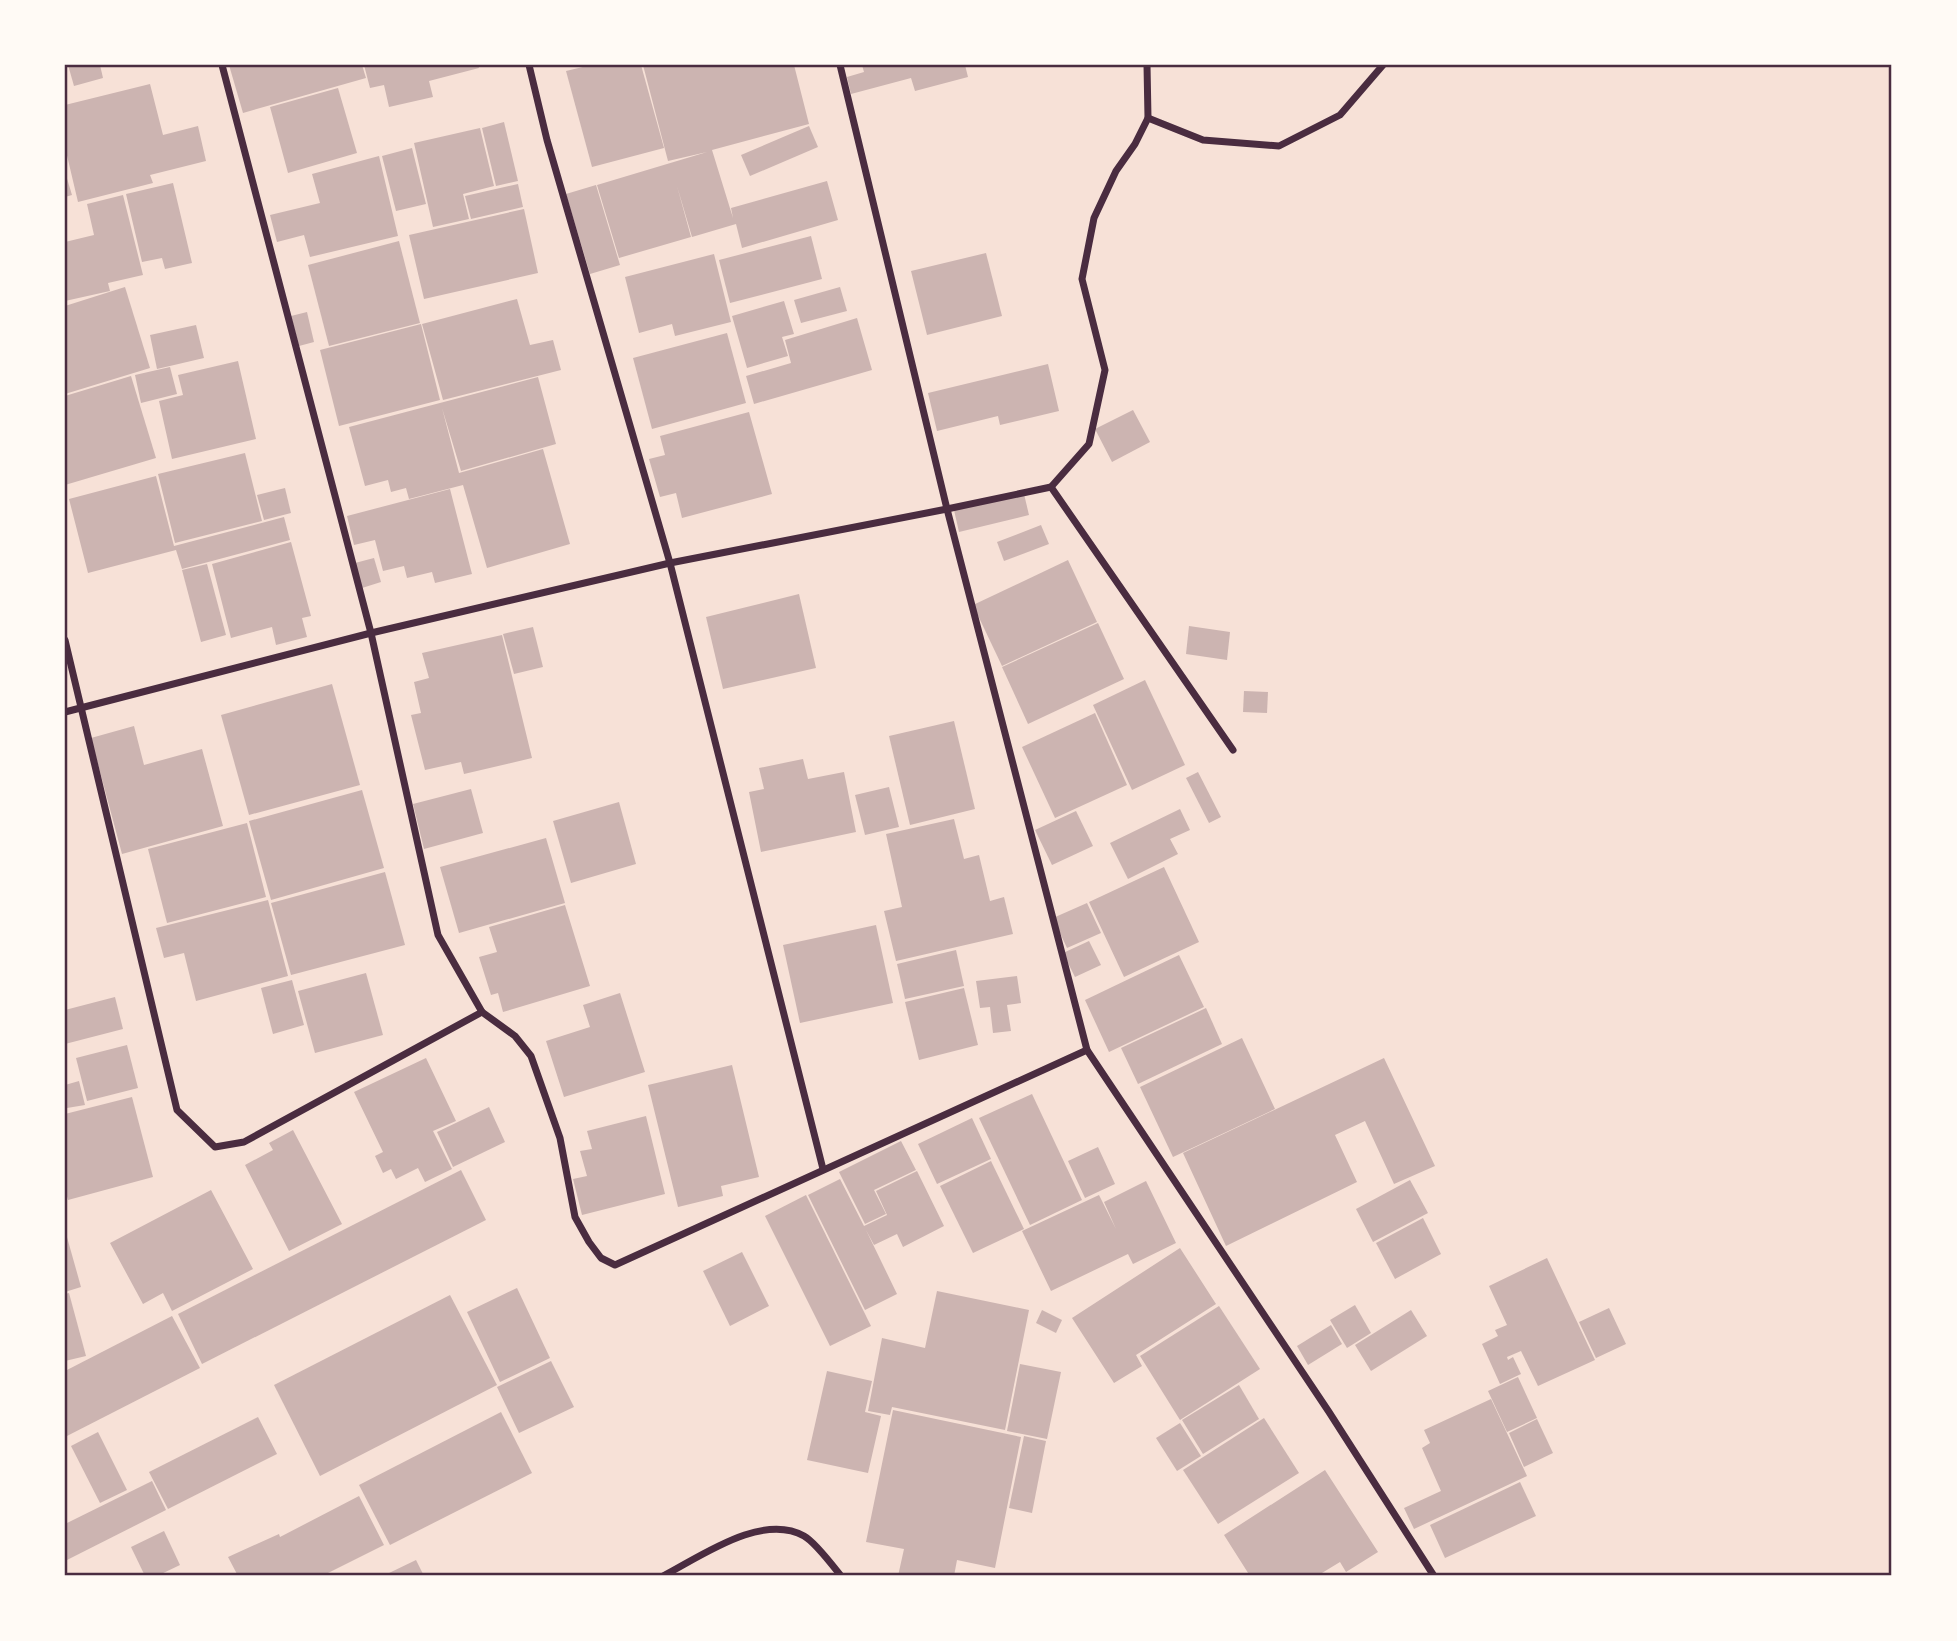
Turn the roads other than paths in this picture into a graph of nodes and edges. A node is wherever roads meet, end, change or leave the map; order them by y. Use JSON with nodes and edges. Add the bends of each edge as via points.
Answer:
{"nodes":[{"id":1,"x":222,"y":65,"type":"edge"},
{"id":2,"x":529,"y":65,"type":"edge"},
{"id":3,"x":840,"y":65,"type":"edge"},
{"id":4,"x":1147,"y":65,"type":"edge"},
{"id":5,"x":1383,"y":65,"type":"edge"},
{"id":6,"x":1148,"y":118,"type":"junction"},
{"id":7,"x":1051,"y":487,"type":"junction"},
{"id":8,"x":947,"y":509,"type":"junction"},
{"id":9,"x":670,"y":563,"type":"junction"},
{"id":10,"x":371,"y":634,"type":"junction"},
{"id":11,"x":65,"y":640,"type":"edge"},
{"id":12,"x":82,"y":707,"type":"junction"},
{"id":13,"x":65,"y":712,"type":"edge"},
{"id":14,"x":1233,"y":750,"type":"dead end"},
{"id":15,"x":482,"y":1012,"type":"junction"},
{"id":16,"x":1087,"y":1050,"type":"junction"},
{"id":17,"x":823,"y":1169,"type":"junction"},
{"id":18,"x":663,"y":1576,"type":"edge"},
{"id":19,"x":841,"y":1576,"type":"edge"},
{"id":20,"x":1434,"y":1576,"type":"edge"}],
"edges":[{"from":1,"to":10,"type":"street"},
{"from":2,"to":9,"type":"street"},
{"from":3,"to":8,"type":"street"},
{"from":4,"to":6,"type":"street"},
{"from":5,"to":6,"type":"street","via":[[1340,115],[1279,146],[1203,140]]},
{"from":6,"to":7,"type":"street","via":[[1094,218],[1082,279],[1105,370],[1089,444]]},
{"from":7,"to":8,"type":"street"},
{"from":7,"to":14,"type":"street"},
{"from":8,"to":9,"type":"street"},
{"from":8,"to":16,"type":"street"},
{"from":9,"to":10,"type":"street"},
{"from":9,"to":17,"type":"street"},
{"from":10,"to":12,"type":"street"},
{"from":10,"to":15,"type":"street","via":[[438,935]]},
{"from":11,"to":12,"type":"street"},
{"from":12,"to":13,"type":"street"},
{"from":12,"to":15,"type":"street","via":[[177,1110],[215,1147],[244,1142]]},
{"from":15,"to":17,"type":"street","via":[[514,1036],[531,1056],[560,1138],[575,1217],[601,1258],[615,1265]]},
{"from":16,"to":17,"type":"street"},
{"from":16,"to":20,"type":"street"},
{"from":18,"to":19,"type":"street","via":[[748,1532],[782,1528],[806,1536]]}]}
